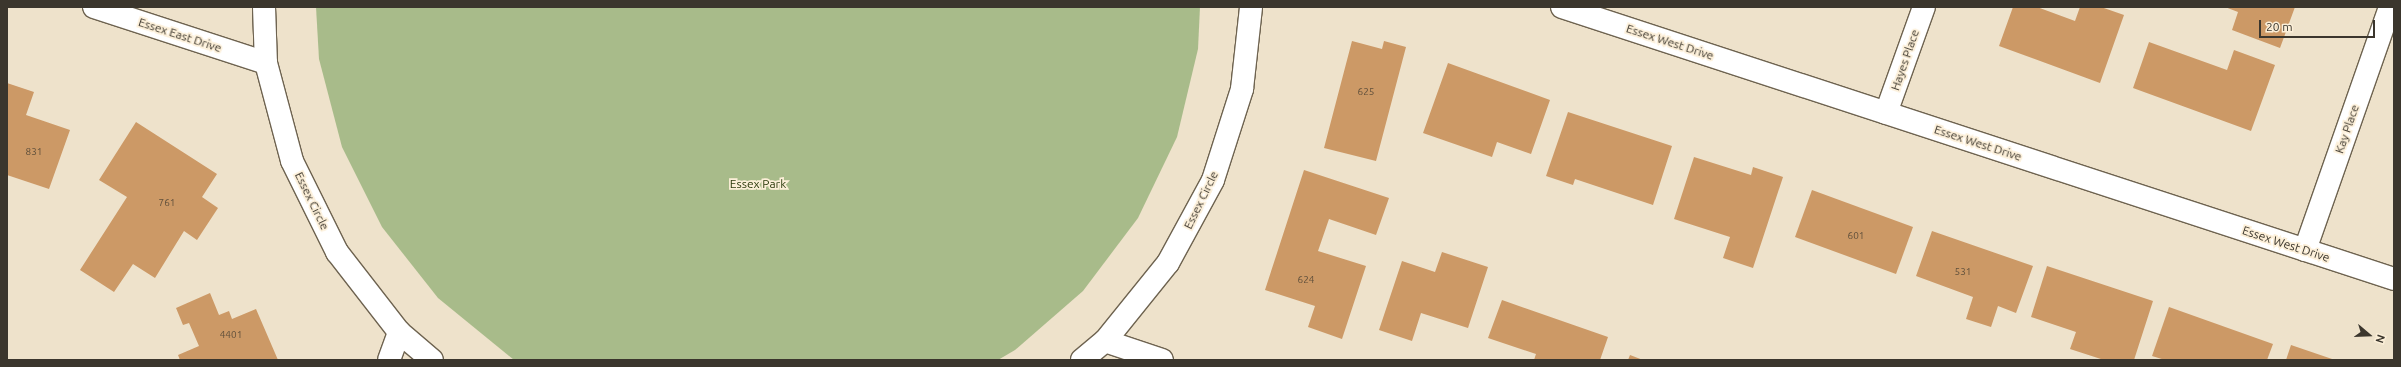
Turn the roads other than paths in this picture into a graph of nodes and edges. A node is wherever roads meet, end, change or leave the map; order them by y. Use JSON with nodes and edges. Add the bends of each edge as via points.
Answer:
{"nodes":[{"id":1,"x":94,"y":7,"type":"edge"},
{"id":2,"x":264,"y":7,"type":"edge"},
{"id":3,"x":1251,"y":7,"type":"edge"},
{"id":4,"x":1562,"y":7,"type":"edge"},
{"id":5,"x":1924,"y":7,"type":"edge"},
{"id":6,"x":2390,"y":7,"type":"edge"},
{"id":7,"x":266,"y":63,"type":"junction"},
{"id":8,"x":1886,"y":113,"type":"junction"},
{"id":9,"x":2305,"y":250,"type":"junction"},
{"id":10,"x":2394,"y":279,"type":"edge"},
{"id":11,"x":399,"y":332,"type":"junction"},
{"id":12,"x":1105,"y":341,"type":"junction"},
{"id":13,"x":390,"y":360,"type":"edge"},
{"id":14,"x":432,"y":360,"type":"edge"},
{"id":15,"x":1082,"y":360,"type":"edge"},
{"id":16,"x":1162,"y":360,"type":"edge"}],
"edges":[{"from":1,"to":7,"type":"street","name":"Essex East Drive"},
{"from":2,"to":7,"type":"street","name":"Essex Circle"},
{"from":3,"to":12,"type":"street","name":"Essex Circle","via":[[1242,88],[1214,180],[1168,264]]},
{"from":4,"to":8,"type":"street","name":"Essex West Drive"},
{"from":5,"to":8,"type":"street","name":"Hayes Place"},
{"from":6,"to":9,"type":"street","name":"Kay Place"},
{"from":7,"to":11,"type":"street","name":"Essex Circle","via":[[292,161],[337,252]]},
{"from":8,"to":9,"type":"street","name":"Essex West Drive"},
{"from":9,"to":10,"type":"street","name":"Essex West Drive"},
{"from":11,"to":13,"type":"street"},
{"from":11,"to":14,"type":"street","name":"Essex Circle"},
{"from":12,"to":15,"type":"street","name":"Essex Circle"},
{"from":12,"to":16,"type":"street"}]}
